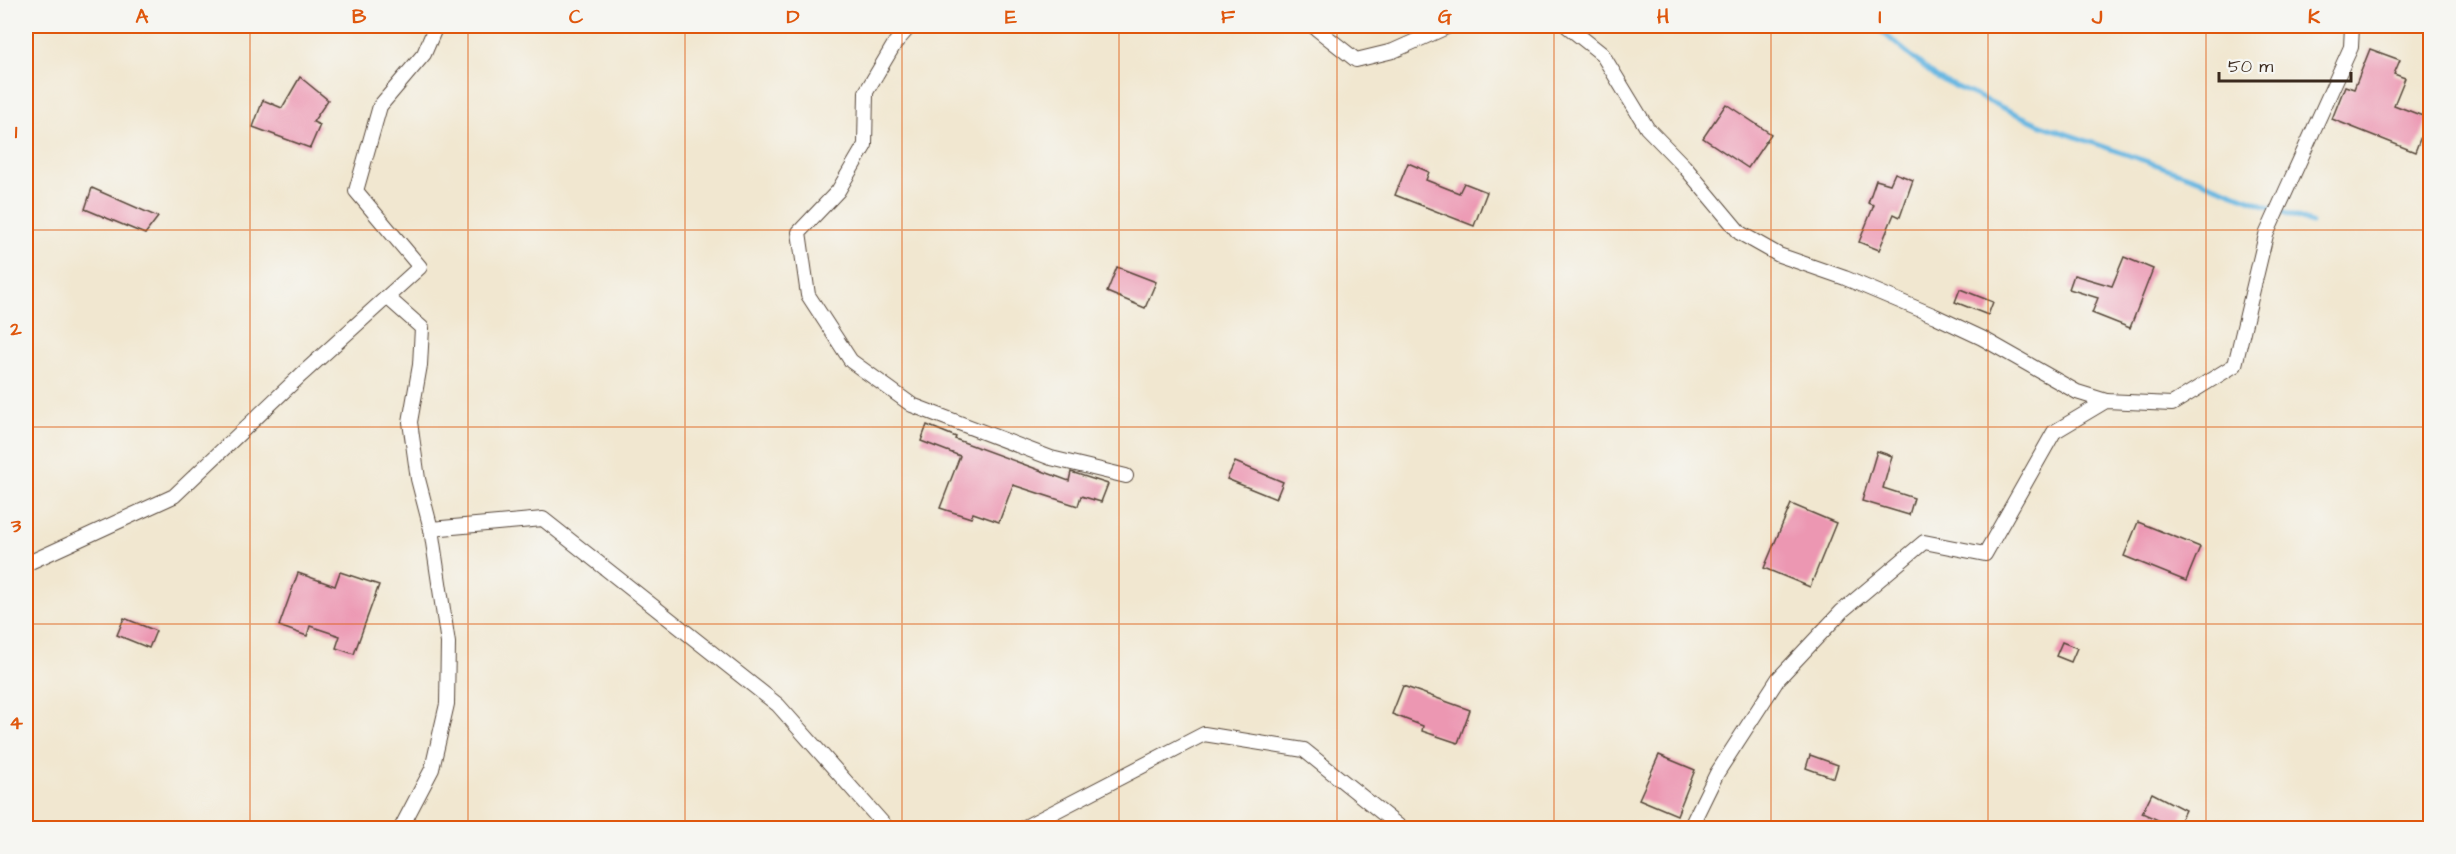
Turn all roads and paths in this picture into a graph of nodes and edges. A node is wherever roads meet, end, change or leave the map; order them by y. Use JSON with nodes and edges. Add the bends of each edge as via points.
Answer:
{"nodes":[{"id":1,"x":436,"y":26,"type":"edge"},
{"id":2,"x":910,"y":26,"type":"edge"},
{"id":3,"x":1449,"y":26,"type":"edge"},
{"id":4,"x":1567,"y":26,"type":"edge"},
{"id":5,"x":2352,"y":26,"type":"edge"},
{"id":6,"x":1322,"y":29,"type":"edge"},
{"id":7,"x":387,"y":297,"type":"junction"},
{"id":8,"x":2106,"y":401,"type":"junction"},
{"id":9,"x":1126,"y":476,"type":"dead end"},
{"id":10,"x":431,"y":529,"type":"junction"},
{"id":11,"x":26,"y":564,"type":"edge"},
{"id":12,"x":401,"y":828,"type":"edge"},
{"id":13,"x":887,"y":828,"type":"edge"},
{"id":14,"x":1023,"y":828,"type":"edge"},
{"id":15,"x":1401,"y":828,"type":"edge"},
{"id":16,"x":1690,"y":828,"type":"edge"}],
"edges":[{"from":1,"to":7,"type":"street","via":[[424,54],[380,106],[356,191],[420,267]]},
{"from":2,"to":9,"type":"street","via":[[895,43],[867,92],[865,145],[838,191],[799,232],[808,295],[851,362],[912,405],[1052,458]]},
{"from":3,"to":6,"type":"street","via":[[1393,51],[1356,60]]},
{"from":4,"to":8,"type":"street","via":[[1602,54],[1647,128],[1740,233],[1779,255],[1935,316],[1992,343],[2077,392]]},
{"from":5,"to":8,"type":"street","via":[[2351,47],[2266,235],[2235,365],[2172,404]]},
{"from":7,"to":10,"type":"street","via":[[422,328],[410,422],[418,479]]},
{"from":7,"to":11,"type":"street","via":[[174,496]]},
{"from":8,"to":16,"type":"street","via":[[2054,432],[1985,554],[1924,542],[1842,611],[1778,679],[1717,773]]},
{"from":10,"to":12,"type":"street","via":[[448,643],[447,704],[432,769]]},
{"from":10,"to":13,"type":"street","via":[[543,519],[778,705]]},
{"from":14,"to":15,"type":"street","via":[[1204,734],[1304,750]]}]}
